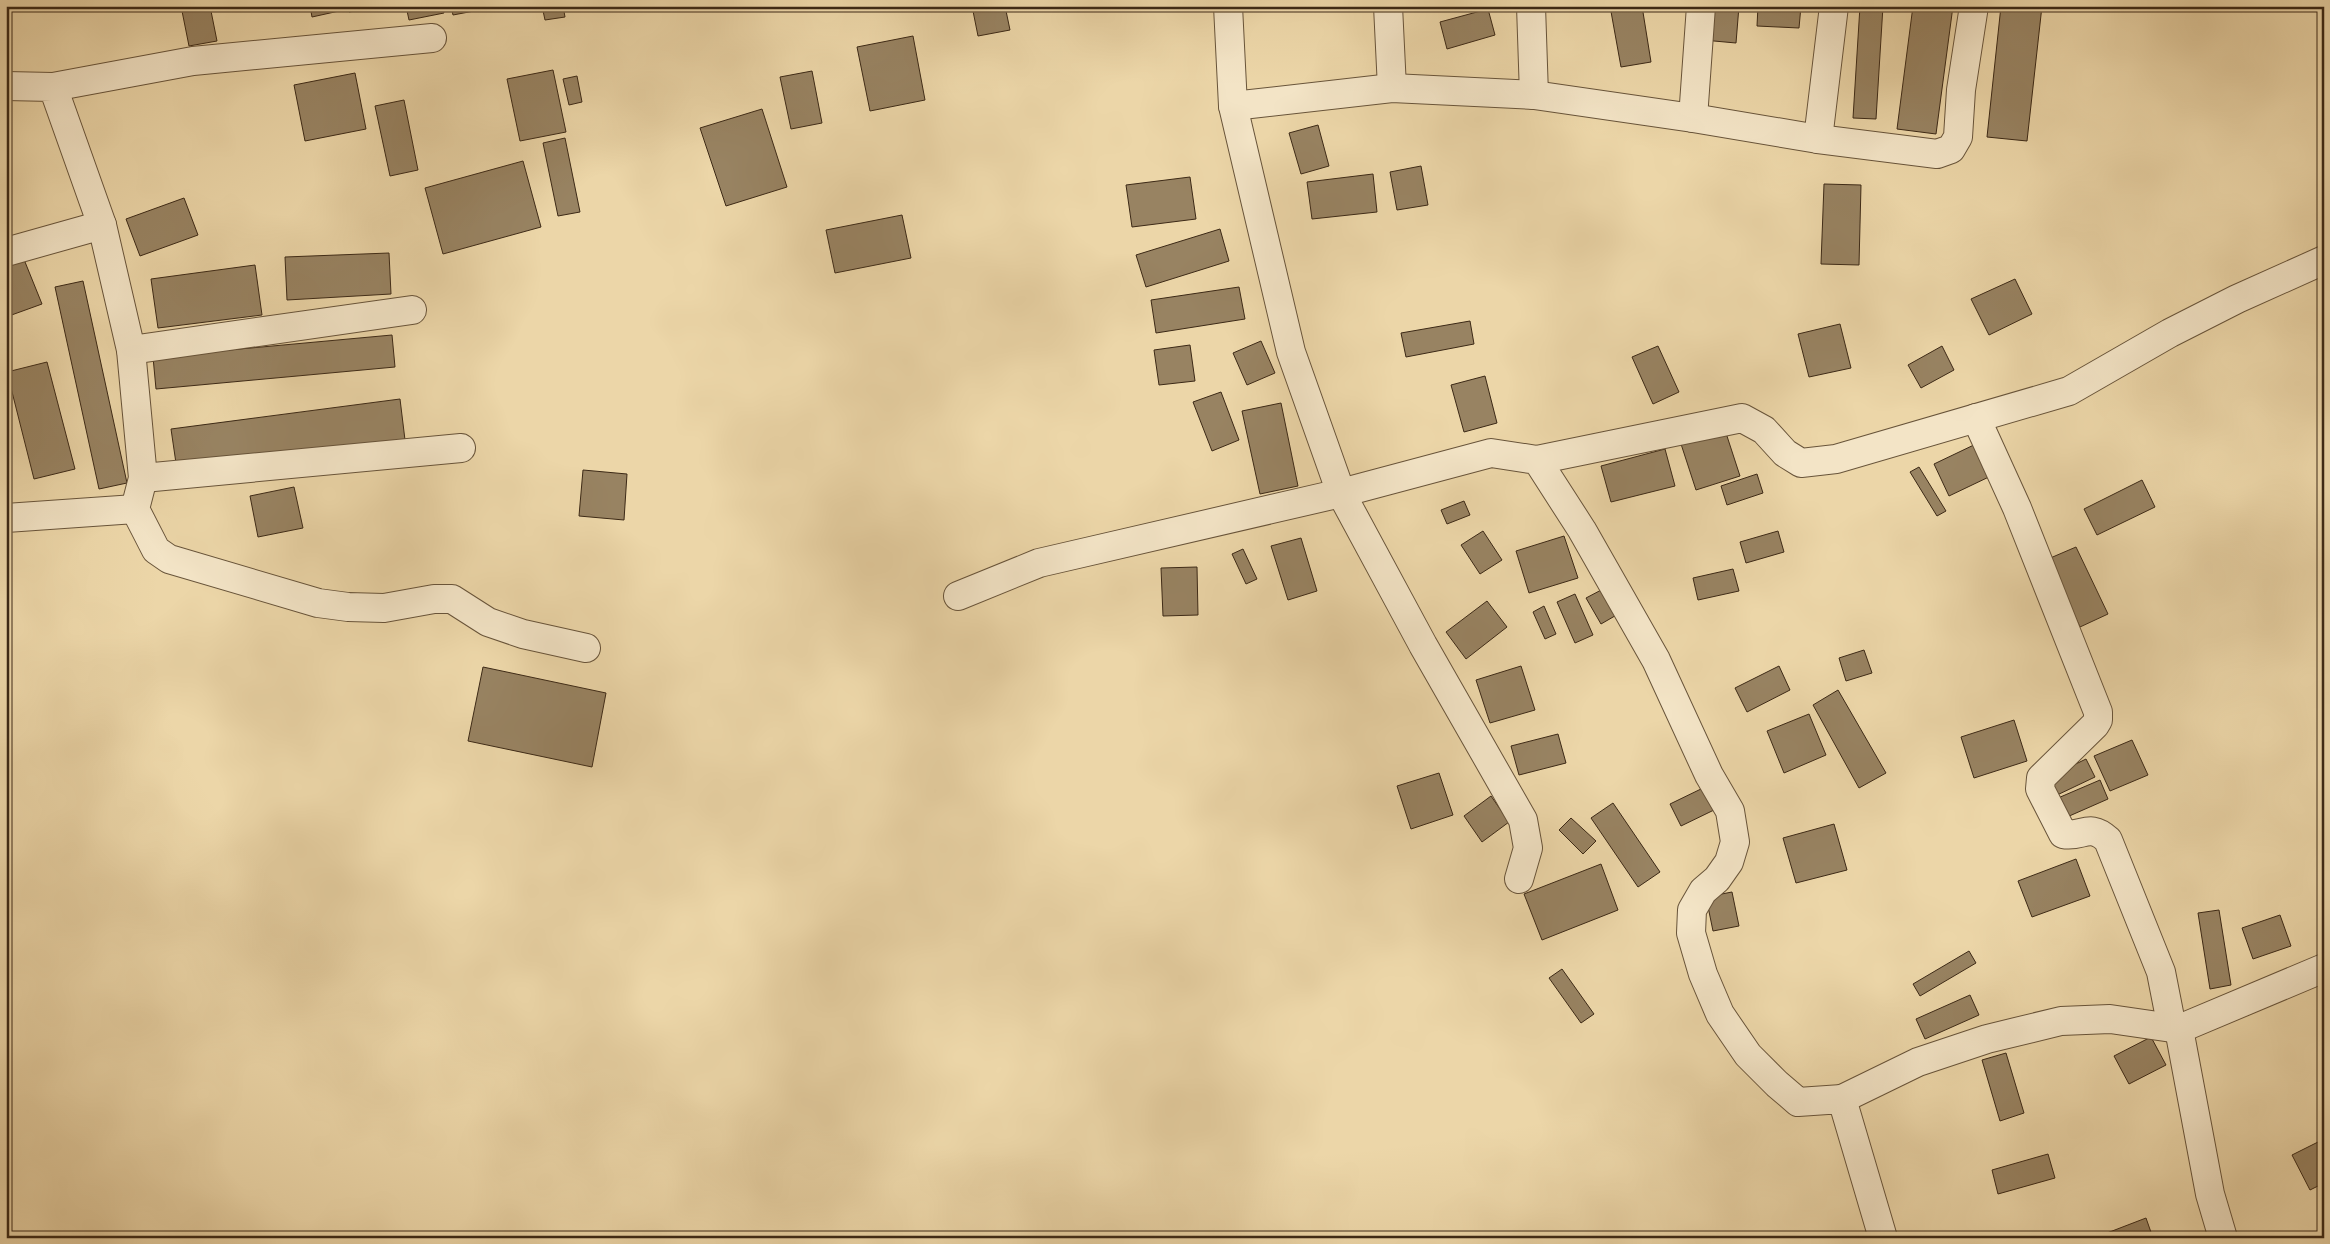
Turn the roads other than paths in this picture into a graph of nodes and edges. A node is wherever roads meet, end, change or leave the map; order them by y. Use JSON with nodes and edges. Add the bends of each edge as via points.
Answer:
{"nodes":[{"id":1,"x":1228,"y":6,"type":"edge"},
{"id":2,"x":1388,"y":6,"type":"edge"},
{"id":3,"x":1530,"y":6,"type":"edge"},
{"id":4,"x":1701,"y":6,"type":"edge"},
{"id":5,"x":1834,"y":6,"type":"edge"},
{"id":6,"x":1974,"y":6,"type":"edge"},
{"id":7,"x":432,"y":38,"type":"dead end"},
{"id":8,"x":6,"y":86,"type":"edge"},
{"id":9,"x":53,"y":87,"type":"junction"},
{"id":10,"x":1392,"y":88,"type":"junction"},
{"id":11,"x":1534,"y":95,"type":"junction"},
{"id":12,"x":1233,"y":106,"type":"junction"},
{"id":13,"x":1693,"y":118,"type":"junction"},
{"id":14,"x":1818,"y":140,"type":"junction"},
{"id":15,"x":102,"y":225,"type":"junction"},
{"id":16,"x":6,"y":252,"type":"edge"},
{"id":17,"x":2324,"y":260,"type":"edge"},
{"id":18,"x":412,"y":310,"type":"dead end"},
{"id":19,"x":131,"y":350,"type":"junction"},
{"id":20,"x":1976,"y":418,"type":"junction"},
{"id":21,"x":460,"y":448,"type":"dead end"},
{"id":22,"x":1537,"y":460,"type":"junction"},
{"id":23,"x":143,"y":478,"type":"junction"},
{"id":24,"x":1341,"y":493,"type":"junction"},
{"id":25,"x":135,"y":509,"type":"junction"},
{"id":26,"x":7,"y":515,"type":"edge"},
{"id":27,"x":958,"y":596,"type":"dead end"},
{"id":28,"x":586,"y":648,"type":"dead end"},
{"id":29,"x":1519,"y":879,"type":"dead end"},
{"id":30,"x":2324,"y":968,"type":"edge"},
{"id":31,"x":2176,"y":1028,"type":"junction"},
{"id":32,"x":1842,"y":1099,"type":"junction"},
{"id":33,"x":1883,"y":1238,"type":"edge"},
{"id":34,"x":2223,"y":1238,"type":"edge"}],
"edges":[{"from":1,"to":12,"type":"street"},
{"from":2,"to":10,"type":"street"},
{"from":3,"to":11,"type":"street"},
{"from":4,"to":13,"type":"street"},
{"from":5,"to":14,"type":"street"},
{"from":6,"to":14,"type":"street","via":[[1961,90],[1958,137],[1951,148],[1937,154]]},
{"from":7,"to":9,"type":"street","via":[[193,61]]},
{"from":8,"to":9,"type":"street"},
{"from":9,"to":15,"type":"street"},
{"from":10,"to":11,"type":"street"},
{"from":10,"to":12,"type":"street"},
{"from":11,"to":13,"type":"street"},
{"from":12,"to":24,"type":"street","via":[[1291,352]]},
{"from":13,"to":14,"type":"street"},
{"from":15,"to":16,"type":"street"},
{"from":15,"to":19,"type":"street"},
{"from":17,"to":20,"type":"street","via":[[2178,328],[2068,391]]},
{"from":18,"to":19,"type":"street"},
{"from":19,"to":23,"type":"street"},
{"from":20,"to":22,"type":"street","via":[[1836,459],[1801,463],[1785,453],[1764,430],[1742,418]]},
{"from":20,"to":31,"type":"street","via":[[2017,508],[2098,712],[2095,725],[2041,778],[2040,789],[2063,834],[2089,830],[2108,840],[2161,972]]},
{"from":21,"to":23,"type":"street"},
{"from":22,"to":24,"type":"street","via":[[1490,453]]},
{"from":22,"to":32,"type":"street","via":[[1582,530],[1656,660],[1709,775],[1730,812],[1736,842],[1729,862],[1702,891],[1692,910],[1691,932],[1703,974],[1720,1014],[1748,1055],[1798,1102]]},
{"from":23,"to":25,"type":"street"},
{"from":24,"to":27,"type":"street","via":[[1039,563]]},
{"from":24,"to":29,"type":"street","via":[[1523,820],[1528,848]]},
{"from":25,"to":26,"type":"street"},
{"from":25,"to":28,"type":"street","via":[[156,550],[170,559],[293,596],[341,606],[384,608],[434,599],[452,600],[488,622],[523,634]]},
{"from":30,"to":31,"type":"street"},
{"from":31,"to":32,"type":"street","via":[[2110,1019],[2061,1022],[1987,1039],[1918,1062]]},
{"from":31,"to":34,"type":"street","via":[[2210,1194]]},
{"from":32,"to":33,"type":"street"}]}
